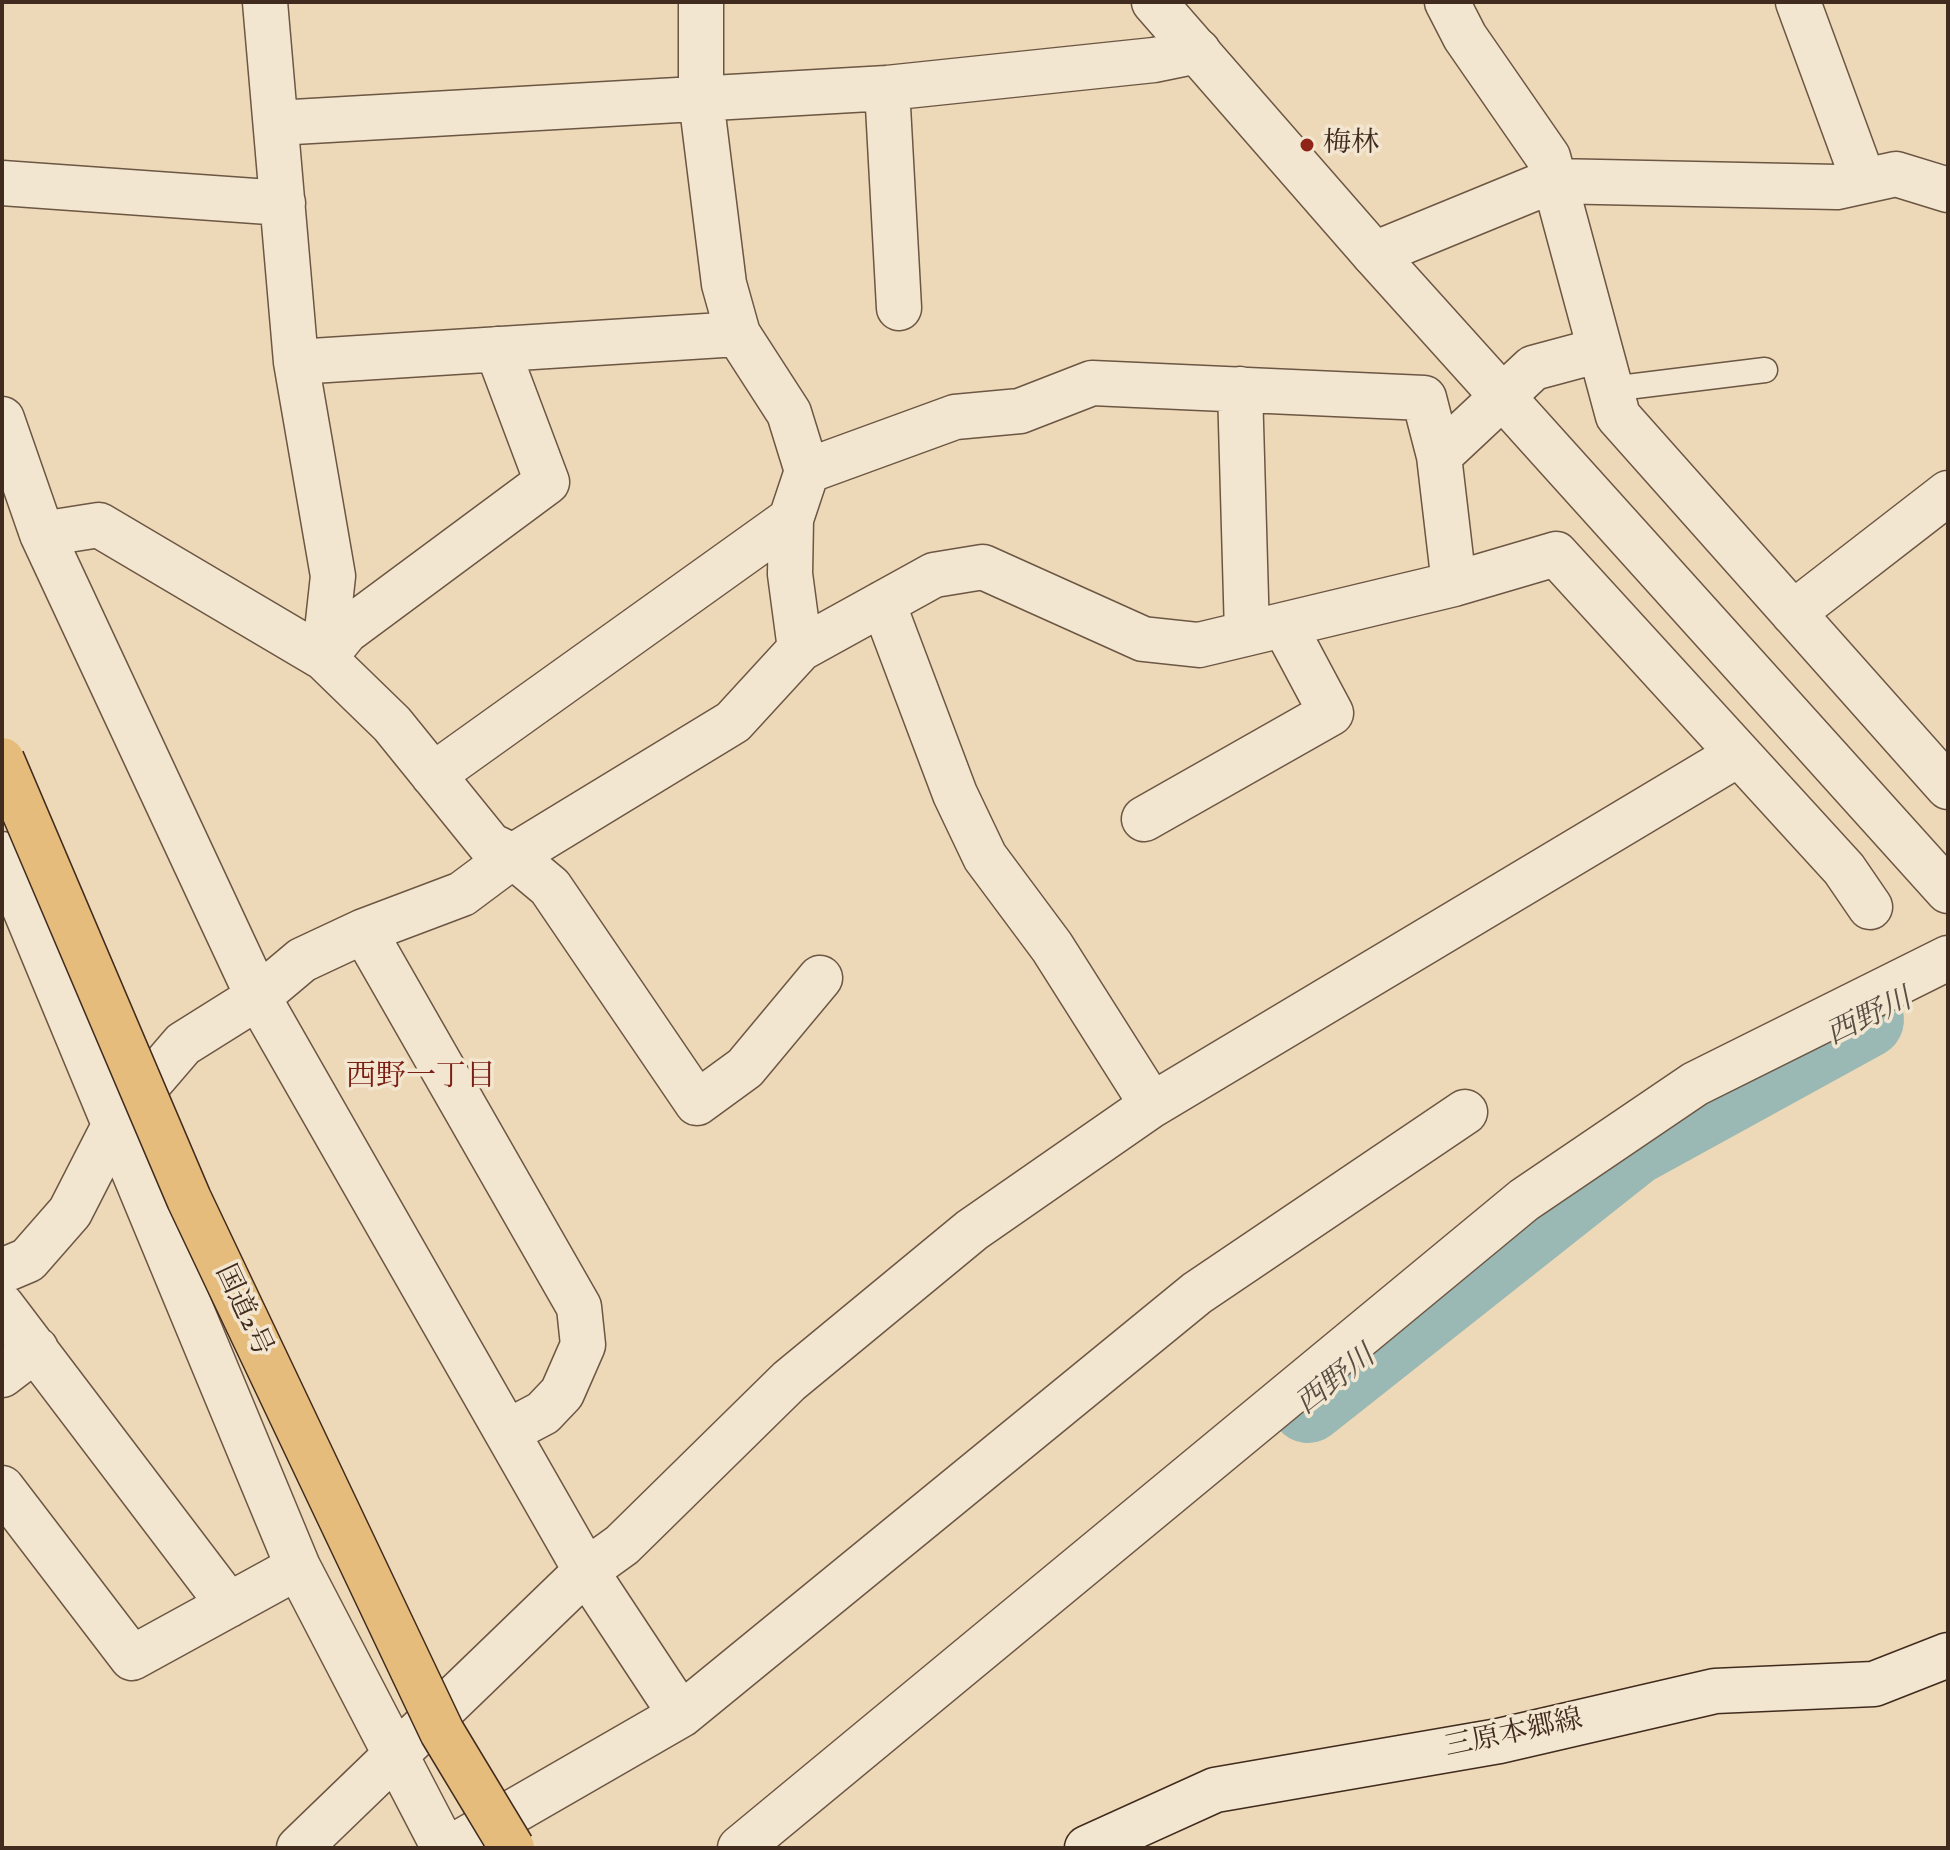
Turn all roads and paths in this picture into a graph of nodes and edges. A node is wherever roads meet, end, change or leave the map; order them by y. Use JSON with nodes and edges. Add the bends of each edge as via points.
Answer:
{"nodes":[{"id":1,"x":265,"y":2,"type":"edge"},
{"id":2,"x":701,"y":2,"type":"edge"},
{"id":3,"x":1154,"y":2,"type":"edge"},
{"id":4,"x":1447,"y":2,"type":"edge"},
{"id":5,"x":1798,"y":2,"type":"edge"},
{"id":6,"x":1198,"y":51,"type":"junction"},
{"id":7,"x":887,"y":88,"type":"junction"},
{"id":8,"x":701,"y":99,"type":"junction"},
{"id":9,"x":276,"y":123,"type":"junction"},
{"id":10,"x":1863,"y":179,"type":"junction"},
{"id":11,"x":1552,"y":181,"type":"junction"},
{"id":12,"x":2,"y":183,"type":"edge"},
{"id":13,"x":1948,"y":190,"type":"edge"},
{"id":14,"x":283,"y":203,"type":"junction"},
{"id":15,"x":1374,"y":254,"type":"junction"},
{"id":16,"x":899,"y":308,"type":"dead end"},
{"id":17,"x":738,"y":334,"type":"junction"},
{"id":18,"x":497,"y":349,"type":"junction"},
{"id":19,"x":296,"y":362,"type":"junction"},
{"id":20,"x":1605,"y":370,"type":"junction"},
{"id":21,"x":1765,"y":370,"type":"dead end"},
{"id":22,"x":1240,"y":389,"type":"junction"},
{"id":23,"x":1504,"y":398,"type":"junction"},
{"id":24,"x":2,"y":419,"type":"edge"},
{"id":25,"x":1439,"y":456,"type":"junction"},
{"id":26,"x":807,"y":471,"type":"junction"},
{"id":27,"x":1948,"y":493,"type":"edge"},
{"id":28,"x":791,"y":519,"type":"junction"},
{"id":29,"x":42,"y":534,"type":"junction"},
{"id":30,"x":1454,"y":584,"type":"junction"},
{"id":31,"x":883,"y":603,"type":"junction"},
{"id":32,"x":1793,"y":613,"type":"junction"},
{"id":33,"x":1265,"y":629,"type":"junction"},
{"id":34,"x":333,"y":638,"type":"junction"},
{"id":35,"x":800,"y":649,"type":"junction"},
{"id":36,"x":1737,"y":755,"type":"junction"},
{"id":37,"x":2,"y":760,"type":"edge"},
{"id":38,"x":433,"y":775,"type":"junction"},
{"id":39,"x":1948,"y":787,"type":"edge"},
{"id":40,"x":1144,"y":819,"type":"dead end"},
{"id":41,"x":2,"y":854,"type":"edge"},
{"id":42,"x":513,"y":856,"type":"junction"},
{"id":43,"x":1948,"y":891,"type":"edge"},
{"id":44,"x":1870,"y":907,"type":"dead end"},
{"id":45,"x":364,"y":931,"type":"junction"},
{"id":46,"x":1948,"y":958,"type":"edge"},
{"id":47,"x":820,"y":978,"type":"dead end"},
{"id":48,"x":258,"y":997,"type":"junction"},
{"id":49,"x":1152,"y":1105,"type":"junction"},
{"id":50,"x":1465,"y":1112,"type":"dead end"},
{"id":51,"x":116,"y":1122,"type":"junction"},
{"id":52,"x":2,"y":1271,"type":"edge"},
{"id":53,"x":2,"y":1306,"type":"edge"},
{"id":54,"x":19,"y":1362,"type":"edge"},
{"id":55,"x":507,"y":1432,"type":"junction"},
{"id":56,"x":2,"y":1488,"type":"edge"},
{"id":57,"x":298,"y":1567,"type":"junction"},
{"id":58,"x":586,"y":1571,"type":"junction"},
{"id":59,"x":229,"y":1605,"type":"junction"},
{"id":60,"x":1948,"y":1655,"type":"edge"},
{"id":61,"x":681,"y":1715,"type":"junction"},
{"id":62,"x":393,"y":1756,"type":"junction"},
{"id":63,"x":299,"y":1848,"type":"edge"},
{"id":64,"x":444,"y":1848,"type":"edge"},
{"id":65,"x":450,"y":1848,"type":"edge"},
{"id":66,"x":512,"y":1848,"type":"edge"},
{"id":67,"x":740,"y":1848,"type":"edge"},
{"id":68,"x":1087,"y":1848,"type":"edge"}],
"edges":[{"from":1,"to":9,"type":"street"},
{"from":2,"to":8,"type":"street"},
{"from":3,"to":6,"type":"street"},
{"from":4,"to":11,"type":"street","via":[[1465,37],[1548,157]]},
{"from":5,"to":10,"type":"street"},
{"from":6,"to":7,"type":"street"},
{"from":6,"to":15,"type":"street"},
{"from":7,"to":8,"type":"street"},
{"from":7,"to":16,"type":"street"},
{"from":8,"to":9,"type":"street"},
{"from":8,"to":17,"type":"street","via":[[724,284]]},
{"from":9,"to":14,"type":"street"},
{"from":10,"to":11,"type":"street","via":[[1837,187]]},
{"from":10,"to":13,"type":"street","via":[[1896,174]]},
{"from":11,"to":15,"type":"street"},
{"from":11,"to":20,"type":"street"},
{"from":12,"to":14,"type":"street"},
{"from":14,"to":19,"type":"street"},
{"from":15,"to":23,"type":"street"},
{"from":17,"to":18,"type":"street"},
{"from":17,"to":26,"type":"street","via":[[789,413]]},
{"from":18,"to":19,"type":"street"},
{"from":18,"to":34,"type":"street","via":[[547,482]]},
{"from":19,"to":34,"type":"street","via":[[333,576]]},
{"from":20,"to":21,"type":"lane"},
{"from":20,"to":23,"type":"street","via":[[1533,368]]},
{"from":20,"to":32,"type":"street","via":[[1618,416]]},
{"from":22,"to":25,"type":"street","via":[[1424,398]]},
{"from":22,"to":26,"type":"street","via":[[1092,383],[1020,411],[955,417]]},
{"from":22,"to":33,"type":"street"},
{"from":23,"to":25,"type":"street"},
{"from":23,"to":43,"type":"street"},
{"from":24,"to":29,"type":"street"},
{"from":25,"to":30,"type":"street"},
{"from":26,"to":28,"type":"street"},
{"from":27,"to":32,"type":"street"},
{"from":28,"to":35,"type":"street","via":[[790,574]]},
{"from":28,"to":38,"type":"street"},
{"from":29,"to":34,"type":"street","via":[[99,525]]},
{"from":29,"to":48,"type":"street"},
{"from":30,"to":33,"type":"street"},
{"from":30,"to":36,"type":"street","via":[[1556,554]]},
{"from":31,"to":33,"type":"street","via":[[934,575],[983,567],[1143,639],[1199,645]]},
{"from":31,"to":35,"type":"street"},
{"from":31,"to":49,"type":"street","via":[[955,794],[985,857],[1052,947]]},
{"from":32,"to":39,"type":"street"},
{"from":33,"to":40,"type":"street","via":[[1331,713]]},
{"from":34,"to":38,"type":"street"},
{"from":35,"to":42,"type":"street","via":[[733,722]]},
{"from":36,"to":44,"type":"street","via":[[1844,869]]},
{"from":36,"to":49,"type":"street"},
{"from":37,"to":66,"type":"highway","name":"国道2号","bridge":true,"via":[[189,1199],[442,1732]]},
{"from":38,"to":42,"type":"street","via":[[490,845]]},
{"from":41,"to":51,"type":"street"},
{"from":42,"to":45,"type":"street","via":[[462,894]]},
{"from":42,"to":47,"type":"street","via":[[550,887],[697,1103],[745,1068]]},
{"from":45,"to":48,"type":"street","via":[[302,960]]},
{"from":45,"to":55,"type":"street","via":[[579,1307],[583,1345],[562,1393],[543,1413]]},
{"from":46,"to":67,"type":"street","via":[[1695,1084],[1524,1200]]},
{"from":48,"to":51,"type":"street","via":[[183,1044]]},
{"from":48,"to":55,"type":"street"},
{"from":49,"to":58,"type":"street","via":[[972,1230],[789,1381],[622,1545]]},
{"from":50,"to":61,"type":"street","via":[[1197,1293]]},
{"from":51,"to":52,"type":"street","via":[[70,1212],[28,1260]]},
{"from":51,"to":57,"type":"street"},
{"from":53,"to":54,"type":"street"},
{"from":54,"to":59,"type":"street"},
{"from":55,"to":58,"type":"street"},
{"from":56,"to":59,"type":"street","via":[[132,1658]]},
{"from":57,"to":59,"type":"street"},
{"from":57,"to":62,"type":"street"},
{"from":58,"to":61,"type":"street"},
{"from":58,"to":62,"type":"street"},
{"from":60,"to":68,"type":"street","name":"三原本郷線","via":[[1874,1684],[1715,1691],[1499,1741],[1215,1790]]},
{"from":61,"to":65,"type":"street"},
{"from":62,"to":63,"type":"street"},
{"from":62,"to":64,"type":"street"}]}
